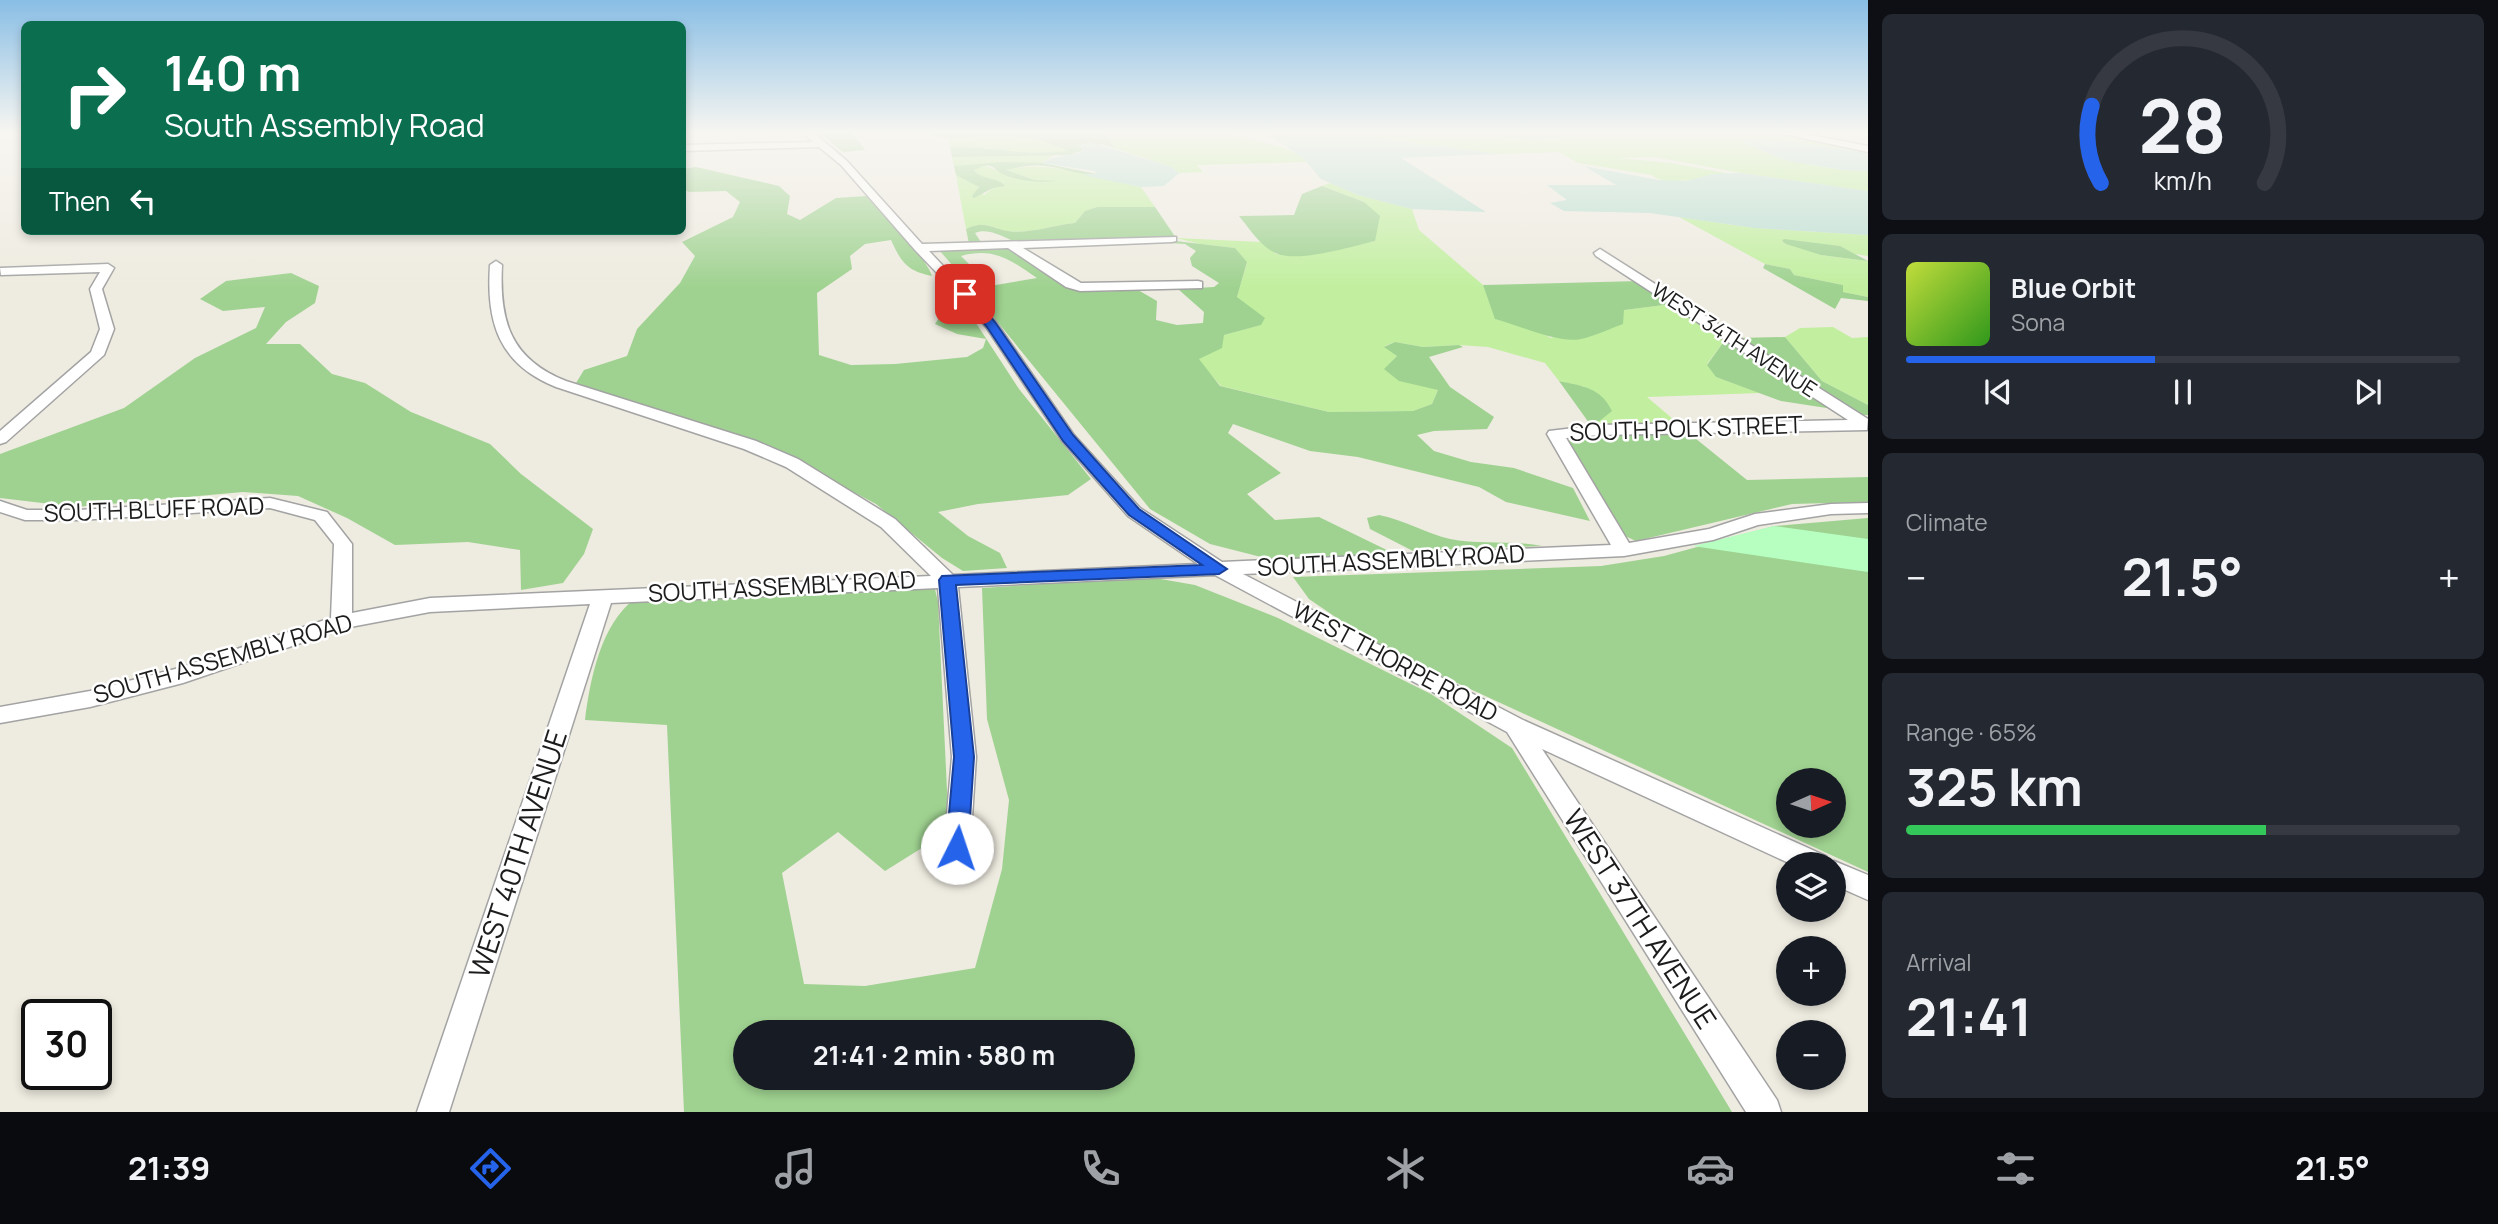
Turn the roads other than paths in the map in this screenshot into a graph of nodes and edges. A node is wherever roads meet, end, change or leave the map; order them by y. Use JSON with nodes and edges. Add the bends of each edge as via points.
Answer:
{"nodes":[{"id":1,"x":865,"y":184,"type":"edge"},
{"id":2,"x":1172,"y":239,"type":"dead end"},
{"id":3,"x":1011,"y":245,"type":"junction"},
{"id":4,"x":919,"y":248,"type":"junction"},
{"id":5,"x":1600,"y":253,"type":"dead end"},
{"id":6,"x":496,"y":265,"type":"dead end"},
{"id":7,"x":1,"y":271,"type":"edge"},
{"id":8,"x":1198,"y":285,"type":"dead end"},
{"id":9,"x":1867,"y":424,"type":"edge"},
{"id":10,"x":0,"y":439,"type":"edge"},
{"id":11,"x":0,"y":506,"type":"edge"},
{"id":12,"x":1868,"y":508,"type":"edge"},
{"id":13,"x":1624,"y":550,"type":"junction"},
{"id":14,"x":1219,"y":569,"type":"junction"},
{"id":15,"x":947,"y":580,"type":"junction"},
{"id":16,"x":603,"y":596,"type":"junction"},
{"id":17,"x":341,"y":622,"type":"junction"},
{"id":18,"x":0,"y":715,"type":"edge"},
{"id":19,"x":1515,"y":726,"type":"junction"},
{"id":20,"x":957,"y":848,"type":"dead end"},
{"id":21,"x":1791,"y":852,"type":"edge"},
{"id":22,"x":1846,"y":878,"type":"edge"},
{"id":23,"x":1868,"y":888,"type":"edge"},
{"id":24,"x":433,"y":1112,"type":"edge"},
{"id":25,"x":1765,"y":1112,"type":"edge"}],
"edges":[{"from":1,"to":4,"type":"street","name":"WEST THORPE ROAD"},
{"from":2,"to":3,"type":"street"},
{"from":3,"to":4,"type":"street"},
{"from":3,"to":8,"type":"street","via":[[1080,288]]},
{"from":4,"to":14,"type":"street","name":"WEST THORPE ROAD","via":[[991,325],[1068,438],[1134,512]]},
{"from":5,"to":9,"type":"street","name":"WEST 34TH AVENUE"},
{"from":6,"to":15,"type":"street","via":[[496,309],[506,340],[532,372],[792,463],[888,523]]},
{"from":7,"to":10,"type":"street","via":[[108,268],[96,289],[108,328],[97,355]]},
{"from":9,"to":13,"type":"street","name":"SOUTH POLK STREET","via":[[1555,434]]},
{"from":11,"to":17,"type":"street","name":"SOUTH BLUFF ROAD","via":[[25,515],[79,515],[270,503],[321,516],[343,544]]},
{"from":12,"to":13,"type":"street","name":"SOUTH ASSEMBLY ROAD","via":[[1780,515],[1713,534]]},
{"from":13,"to":14,"type":"street","name":"SOUTH ASSEMBLY ROAD"},
{"from":14,"to":15,"type":"street","name":"SOUTH ASSEMBLY ROAD"},
{"from":14,"to":19,"type":"street","name":"WEST THORPE ROAD"},
{"from":15,"to":16,"type":"street","name":"SOUTH ASSEMBLY ROAD"},
{"from":15,"to":20,"type":"street","via":[[964,757]]},
{"from":16,"to":17,"type":"street","name":"SOUTH ASSEMBLY ROAD","via":[[430,605]]},
{"from":16,"to":24,"type":"street","name":"WEST 40TH AVENUE"},
{"from":17,"to":18,"type":"street","name":"SOUTH ASSEMBLY ROAD","via":[[183,675],[90,699]]},
{"from":19,"to":21,"type":"street","name":"WEST THORPE ROAD"},
{"from":19,"to":25,"type":"street","name":"WEST 37TH AVENUE"},
{"from":22,"to":23,"type":"street"}]}
